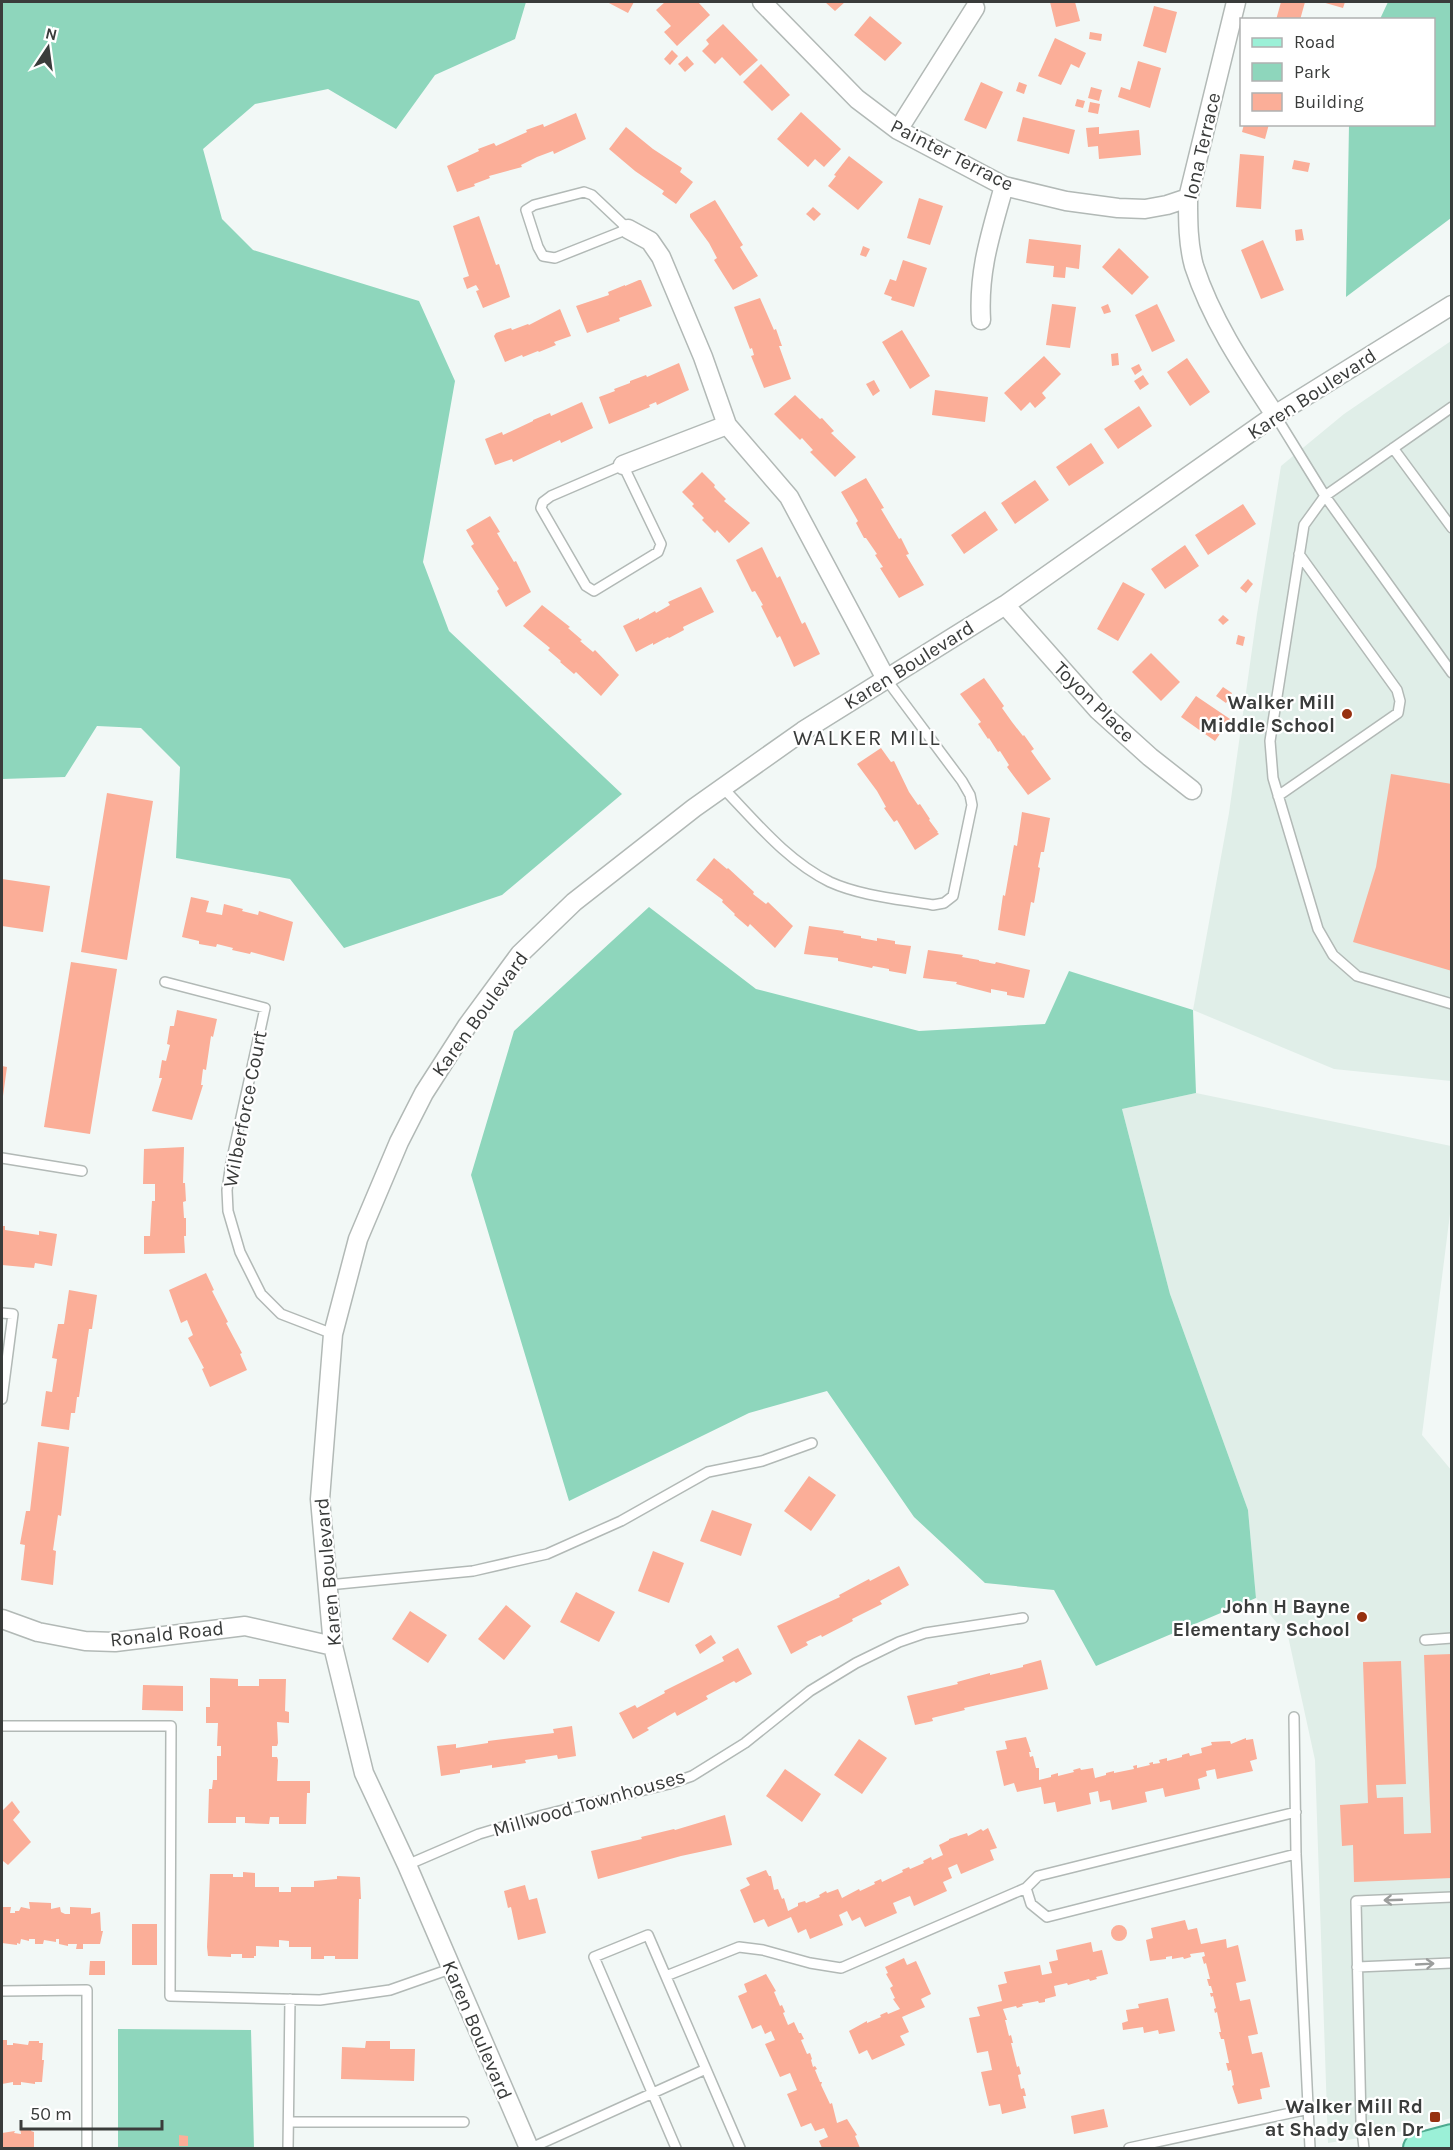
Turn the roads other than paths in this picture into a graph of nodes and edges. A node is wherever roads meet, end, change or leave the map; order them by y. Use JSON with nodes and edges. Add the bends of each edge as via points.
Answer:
{"nodes":[{"id":1,"x":762,"y":2,"type":"edge"},
{"id":2,"x":1236,"y":2,"type":"edge"},
{"id":3,"x":975,"y":8,"type":"dead end"},
{"id":4,"x":898,"y":130,"type":"junction"},
{"id":5,"x":1004,"y":186,"type":"junction"},
{"id":6,"x":1188,"y":198,"type":"junction"},
{"id":7,"x":628,"y":229,"type":"junction"},
{"id":8,"x":1452,"y":305,"type":"edge"},
{"id":9,"x":981,"y":320,"type":"dead end"},
{"id":10,"x":1452,"y":407,"type":"edge"},
{"id":11,"x":1275,"y":415,"type":"junction"},
{"id":12,"x":727,"y":426,"type":"junction"},
{"id":13,"x":1393,"y":448,"type":"junction"},
{"id":14,"x":623,"y":465,"type":"junction"},
{"id":15,"x":1325,"y":496,"type":"junction"},
{"id":16,"x":1452,"y":528,"type":"edge"},
{"id":17,"x":1299,"y":554,"type":"junction"},
{"id":18,"x":1005,"y":605,"type":"junction"},
{"id":19,"x":1452,"y":673,"type":"edge"},
{"id":20,"x":886,"y":679,"type":"junction"},
{"id":21,"x":723,"y":788,"type":"junction"},
{"id":22,"x":1192,"y":790,"type":"dead end"},
{"id":23,"x":1278,"y":796,"type":"junction"},
{"id":24,"x":165,"y":982,"type":"dead end"},
{"id":25,"x":1452,"y":1004,"type":"edge"},
{"id":26,"x":2,"y":1158,"type":"edge"},
{"id":27,"x":82,"y":1171,"type":"dead end"},
{"id":28,"x":2,"y":1312,"type":"edge"},
{"id":29,"x":333,"y":1334,"type":"junction"},
{"id":30,"x":2,"y":1399,"type":"edge"},
{"id":31,"x":812,"y":1443,"type":"dead end"},
{"id":32,"x":328,"y":1585,"type":"junction"},
{"id":33,"x":1023,"y":1618,"type":"dead end"},
{"id":34,"x":2,"y":1619,"type":"edge"},
{"id":35,"x":1452,"y":1638,"type":"edge"},
{"id":36,"x":1425,"y":1640,"type":"dead end"},
{"id":37,"x":333,"y":1646,"type":"junction"},
{"id":38,"x":1294,"y":1718,"type":"dead end"},
{"id":39,"x":2,"y":1726,"type":"edge"},
{"id":40,"x":1296,"y":1812,"type":"junction"},
{"id":41,"x":1296,"y":1854,"type":"junction"},
{"id":42,"x":407,"y":1865,"type":"junction"},
{"id":43,"x":1026,"y":1888,"type":"junction"},
{"id":44,"x":1452,"y":1897,"type":"edge"},
{"id":45,"x":1452,"y":1963,"type":"edge"},
{"id":46,"x":1357,"y":1967,"type":"junction"},
{"id":47,"x":450,"y":1969,"type":"junction"},
{"id":48,"x":666,"y":1976,"type":"junction"},
{"id":49,"x":2,"y":1991,"type":"edge"},
{"id":50,"x":290,"y":1999,"type":"junction"},
{"id":51,"x":701,"y":2071,"type":"junction"},
{"id":52,"x":652,"y":2093,"type":"junction"},
{"id":53,"x":1309,"y":2109,"type":"junction"},
{"id":54,"x":289,"y":2122,"type":"junction"},
{"id":55,"x":465,"y":2122,"type":"dead end"},
{"id":56,"x":1452,"y":2139,"type":"edge"},
{"id":57,"x":87,"y":2148,"type":"edge"},
{"id":58,"x":288,"y":2148,"type":"edge"},
{"id":59,"x":530,"y":2148,"type":"edge"},
{"id":60,"x":676,"y":2148,"type":"edge"},
{"id":61,"x":740,"y":2148,"type":"edge"},
{"id":62,"x":1130,"y":2148,"type":"edge"},
{"id":63,"x":1311,"y":2148,"type":"edge"},
{"id":64,"x":1364,"y":2148,"type":"edge"},
{"id":65,"x":1418,"y":2148,"type":"edge"}],
"edges":[{"from":1,"to":4,"type":"street","name":"Painter Terrace","via":[[857,99]]},
{"from":2,"to":6,"type":"street","name":"Iona Terrace"},
{"from":3,"to":4,"type":"street"},
{"from":4,"to":5,"type":"street","name":"Painter Terrace"},
{"from":5,"to":6,"type":"street","name":"Painter Terrace","via":[[1118,208],[1167,205]]},
{"from":5,"to":9,"type":"street","via":[[983,259]]},
{"from":6,"to":11,"type":"street","name":"Iona Terrace","via":[[1194,265],[1212,312]]},
{"from":7,"to":7,"type":"lane","via":[[584,192],[526,210],[543,256],[555,258]]},
{"from":7,"to":12,"type":"street","via":[[650,241],[661,257]]},
{"from":8,"to":11,"type":"street","name":"Karen Boulevard"},
{"from":10,"to":13,"type":"lane"},
{"from":11,"to":15,"type":"lane"},
{"from":11,"to":18,"type":"street","name":"Karen Boulevard"},
{"from":12,"to":14,"type":"street"},
{"from":12,"to":20,"type":"street","via":[[789,497]]},
{"from":13,"to":15,"type":"lane"},
{"from":13,"to":16,"type":"lane"},
{"from":14,"to":14,"type":"lane","via":[[661,544],[658,552],[594,591],[586,586],[541,508],[551,496]]},
{"from":15,"to":17,"type":"lane","via":[[1304,525]]},
{"from":15,"to":19,"type":"lane"},
{"from":17,"to":23,"type":"lane","via":[[1270,741]]},
{"from":17,"to":23,"type":"lane","via":[[1397,690],[1400,701],[1398,712]]},
{"from":18,"to":20,"type":"street","name":"Karen Boulevard"},
{"from":18,"to":22,"type":"street","name":"Toyon Place","via":[[1098,710]]},
{"from":20,"to":21,"type":"street","name":"Karen Boulevard"},
{"from":20,"to":21,"type":"lane","via":[[970,795],[972,806],[953,896],[944,903],[933,905],[830,882],[783,849]]},
{"from":21,"to":29,"type":"street","name":"Karen Boulevard","via":[[574,902],[520,954],[467,1026],[424,1093],[395,1152],[358,1239]]},
{"from":23,"to":25,"type":"lane","via":[[1318,928],[1333,954],[1358,976]]},
{"from":24,"to":29,"type":"lane","name":"Wilberforce Court","via":[[265,1008],[231,1163],[228,1211],[240,1252],[261,1294],[281,1314]]},
{"from":26,"to":27,"type":"lane"},
{"from":28,"to":30,"type":"lane","via":[[13,1314]]},
{"from":29,"to":32,"type":"street","name":"Karen Boulevard","via":[[320,1499]]},
{"from":31,"to":32,"type":"lane","via":[[762,1461],[708,1472],[621,1521],[547,1554],[473,1571]]},
{"from":32,"to":37,"type":"street","name":"Karen Boulevard"},
{"from":33,"to":42,"type":"lane","name":"Millwood Townhouses","via":[[935,1631],[899,1642],[810,1691],[745,1743],[692,1776],[479,1834]]},
{"from":34,"to":37,"type":"street","name":"Ronald Road","via":[[38,1632],[85,1641],[115,1642],[245,1626]]},
{"from":35,"to":36,"type":"lane"},
{"from":37,"to":42,"type":"street","name":"Karen Boulevard","via":[[364,1773]]},
{"from":38,"to":40,"type":"lane"},
{"from":39,"to":50,"type":"lane","via":[[171,1726],[170,1996]]},
{"from":40,"to":41,"type":"lane"},
{"from":40,"to":43,"type":"lane","via":[[1038,1876]]},
{"from":41,"to":43,"type":"lane","via":[[1047,1917],[1031,1904]]},
{"from":41,"to":53,"type":"lane"},
{"from":42,"to":47,"type":"street","name":"Karen Boulevard"},
{"from":43,"to":48,"type":"lane","via":[[841,1968],[739,1947]]},
{"from":44,"to":46,"type":"lane","one_way":true,"via":[[1356,1902]]},
{"from":46,"to":45,"type":"lane","one_way":true},
{"from":46,"to":64,"type":"lane"},
{"from":47,"to":50,"type":"lane","via":[[390,1990],[320,2000]]},
{"from":47,"to":59,"type":"street","name":"Karen Boulevard"},
{"from":48,"to":51,"type":"lane"},
{"from":48,"to":52,"type":"lane","via":[[648,1935],[594,1957]]},
{"from":49,"to":57,"type":"lane","via":[[87,1990]]},
{"from":50,"to":54,"type":"lane"},
{"from":51,"to":52,"type":"lane"},
{"from":51,"to":61,"type":"lane"},
{"from":52,"to":59,"type":"lane"},
{"from":52,"to":60,"type":"lane"},
{"from":53,"to":62,"type":"lane"},
{"from":53,"to":63,"type":"lane"},
{"from":54,"to":55,"type":"lane"},
{"from":54,"to":58,"type":"lane"},
{"from":56,"to":65,"type":"main road"}]}
